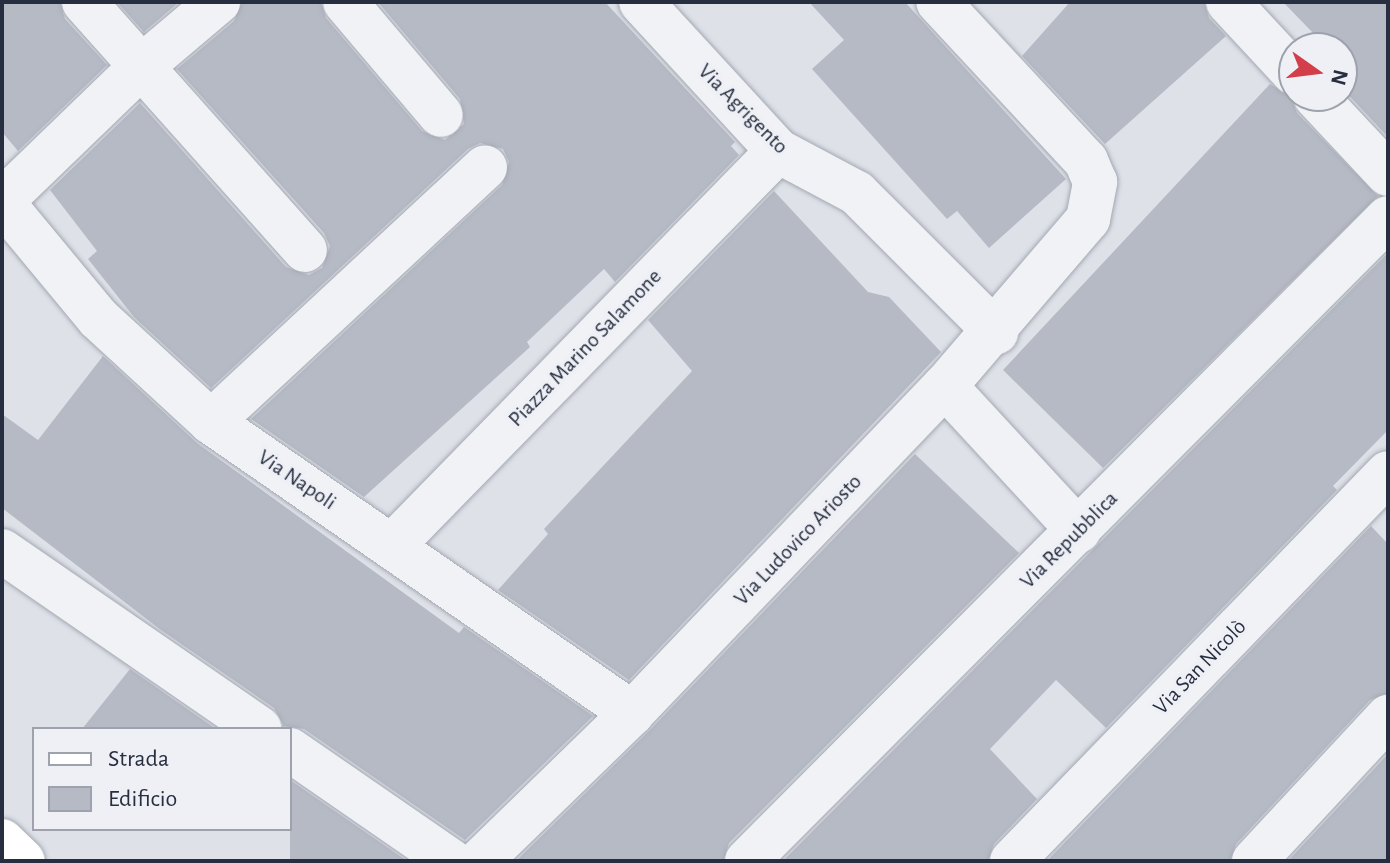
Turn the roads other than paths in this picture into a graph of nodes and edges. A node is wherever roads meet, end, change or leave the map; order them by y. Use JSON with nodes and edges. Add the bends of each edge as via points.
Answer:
{"nodes":[{"id":1,"x":84,"y":2,"type":"edge"},
{"id":2,"x":218,"y":2,"type":"edge"},
{"id":3,"x":345,"y":2,"type":"edge"},
{"id":4,"x":641,"y":2,"type":"edge"},
{"id":5,"x":938,"y":2,"type":"edge"},
{"id":6,"x":1228,"y":2,"type":"edge"},
{"id":7,"x":1278,"y":56,"type":"edge"},
{"id":8,"x":141,"y":67,"type":"junction"},
{"id":9,"x":1330,"y":112,"type":"edge"},
{"id":10,"x":441,"y":115,"type":"dead end"},
{"id":11,"x":778,"y":151,"type":"junction"},
{"id":12,"x":485,"y":167,"type":"dead end"},
{"id":13,"x":1388,"y":174,"type":"edge"},
{"id":14,"x":2,"y":201,"type":"edge"},
{"id":15,"x":1388,"y":218,"type":"edge"},
{"id":16,"x":305,"y":250,"type":"dead end"},
{"id":17,"x":996,"y":332,"type":"junction"},
{"id":18,"x":945,"y":386,"type":"junction"},
{"id":19,"x":211,"y":422,"type":"junction"},
{"id":20,"x":1381,"y":495,"type":"edge"},
{"id":21,"x":1079,"y":531,"type":"junction"},
{"id":22,"x":393,"y":545,"type":"junction"},
{"id":23,"x":2,"y":551,"type":"edge"},
{"id":24,"x":632,"y":713,"type":"junction"},
{"id":25,"x":1388,"y":717,"type":"edge"},
{"id":26,"x":257,"y":727,"type":"edge"},
{"id":27,"x":292,"y":751,"type":"edge"},
{"id":28,"x":2,"y":841,"type":"edge"},
{"id":29,"x":23,"y":861,"type":"edge"},
{"id":30,"x":451,"y":861,"type":"edge"},
{"id":31,"x":480,"y":861,"type":"edge"},
{"id":32,"x":747,"y":861,"type":"edge"},
{"id":33,"x":1012,"y":861,"type":"edge"},
{"id":34,"x":1254,"y":861,"type":"edge"}],
"edges":[{"from":1,"to":8,"type":"street"},
{"from":2,"to":8,"type":"street"},
{"from":3,"to":10,"type":"street"},
{"from":4,"to":11,"type":"street","name":"Via Agrigento"},
{"from":5,"to":17,"type":"street","name":"Via Ludovico Ariosto","via":[[1086,161],[1095,182],[1095,203],[1078,234]]},
{"from":6,"to":7,"type":"street"},
{"from":8,"to":14,"type":"street"},
{"from":8,"to":16,"type":"street"},
{"from":9,"to":13,"type":"street"},
{"from":11,"to":17,"type":"street","name":"Via Agrigento","via":[[857,193]]},
{"from":11,"to":22,"type":"street","name":"Piazza Marino Salamone"},
{"from":12,"to":19,"type":"street"},
{"from":14,"to":19,"type":"street","name":"Via Napoli","via":[[98,318]]},
{"from":15,"to":21,"type":"street","name":"Via Repubblica"},
{"from":17,"to":18,"type":"street","name":"Via Ludovico Ariosto"},
{"from":18,"to":21,"type":"street"},
{"from":18,"to":24,"type":"street","name":"Via Ludovico Ariosto"},
{"from":19,"to":22,"type":"street","name":"Via Napoli"},
{"from":20,"to":33,"type":"street","name":"Via San Nicolò"},
{"from":21,"to":32,"type":"street","name":"Via Repubblica"},
{"from":22,"to":24,"type":"street","name":"Via Napoli"},
{"from":23,"to":26,"type":"street"},
{"from":24,"to":31,"type":"street","name":"Via Ludovico Ariosto"},
{"from":25,"to":34,"type":"street"},
{"from":27,"to":30,"type":"street"},
{"from":28,"to":29,"type":"main road"}]}
